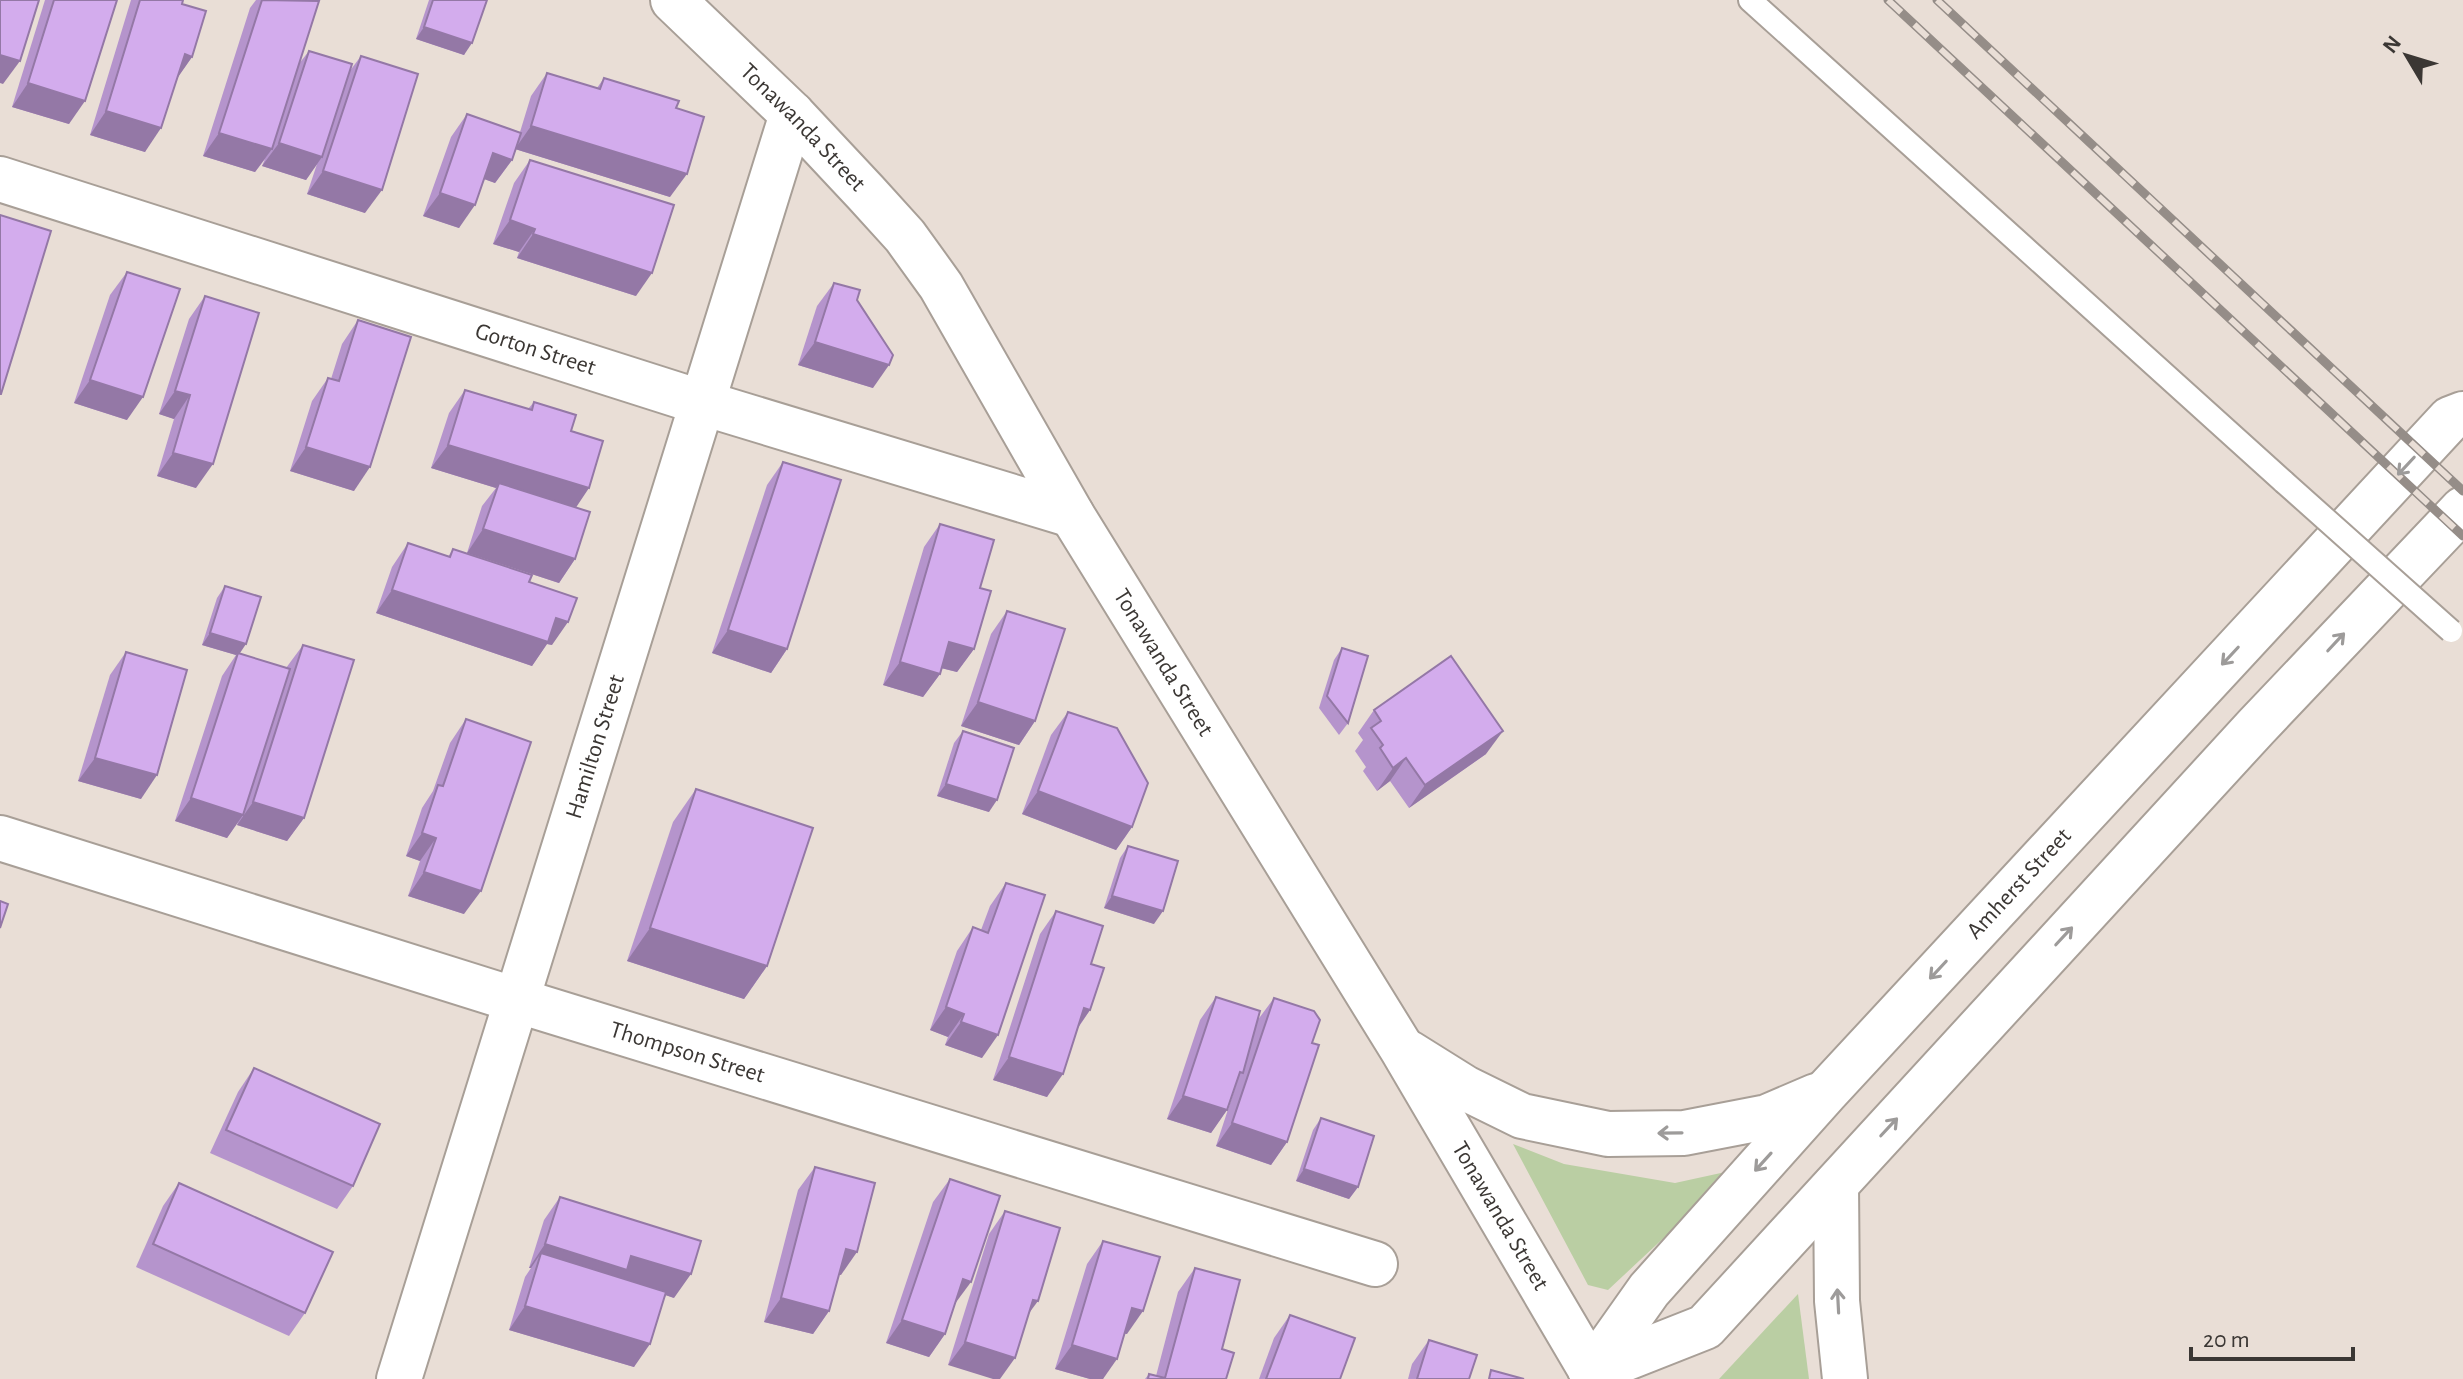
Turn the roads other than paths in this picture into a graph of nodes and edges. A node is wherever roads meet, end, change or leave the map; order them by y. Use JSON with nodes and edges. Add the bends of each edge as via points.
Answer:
{"nodes":[{"id":1,"x":673,"y":0,"type":"edge"},
{"id":2,"x":1750,"y":0,"type":"edge"},
{"id":3,"x":792,"y":114,"type":"junction"},
{"id":4,"x":0,"y":179,"type":"edge"},
{"id":5,"x":703,"y":403,"type":"junction"},
{"id":6,"x":2463,"y":414,"type":"edge"},
{"id":7,"x":2463,"y":509,"type":"edge"},
{"id":8,"x":1072,"y":515,"type":"junction"},
{"id":9,"x":2457,"y":637,"type":"edge"},
{"id":10,"x":0,"y":838,"type":"edge"},
{"id":11,"x":516,"y":1000,"type":"junction"},
{"id":12,"x":1402,"y":1049,"type":"junction"},
{"id":13,"x":1826,"y":1092,"type":"junction"},
{"id":14,"x":1836,"y":1185,"type":"junction"},
{"id":15,"x":1375,"y":1264,"type":"dead end"},
{"id":16,"x":1594,"y":1375,"type":"edge"},
{"id":17,"x":399,"y":1379,"type":"edge"},
{"id":18,"x":1845,"y":1379,"type":"edge"}],
"edges":[{"from":1,"to":3,"type":"street","name":"Tonawanda Street"},
{"from":2,"to":9,"type":"lane","bridge":true},
{"from":3,"to":5,"type":"street","name":"Hamilton Street"},
{"from":3,"to":8,"type":"street","name":"Tonawanda Street","via":[[905,236],[941,286]]},
{"from":4,"to":5,"type":"street","name":"Gorton Street"},
{"from":5,"to":8,"type":"street","name":"Gorton Street"},
{"from":5,"to":11,"type":"street","name":"Hamilton Street"},
{"from":6,"to":13,"type":"street","name":"Amherst Street","one_way":true,"via":[[2450,419]]},
{"from":14,"to":7,"type":"street","one_way":true},
{"from":8,"to":12,"type":"street","name":"Tonawanda Street"},
{"from":10,"to":11,"type":"street","name":"Thompson Street"},
{"from":11,"to":15,"type":"street","name":"Thompson Street"},
{"from":11,"to":17,"type":"street","name":"Hamilton Street"},
{"from":13,"to":12,"type":"street","one_way":true,"via":[[1767,1117],[1684,1133],[1608,1134],[1522,1116]]},
{"from":12,"to":16,"type":"street","name":"Tonawanda Street"},
{"from":13,"to":16,"type":"street","name":"Amherst Street","one_way":true,"via":[[1649,1290]]},
{"from":14,"to":16,"type":"street","via":[[1705,1327]]},
{"from":18,"to":14,"type":"street","one_way":true,"via":[[1837,1301]]}]}
